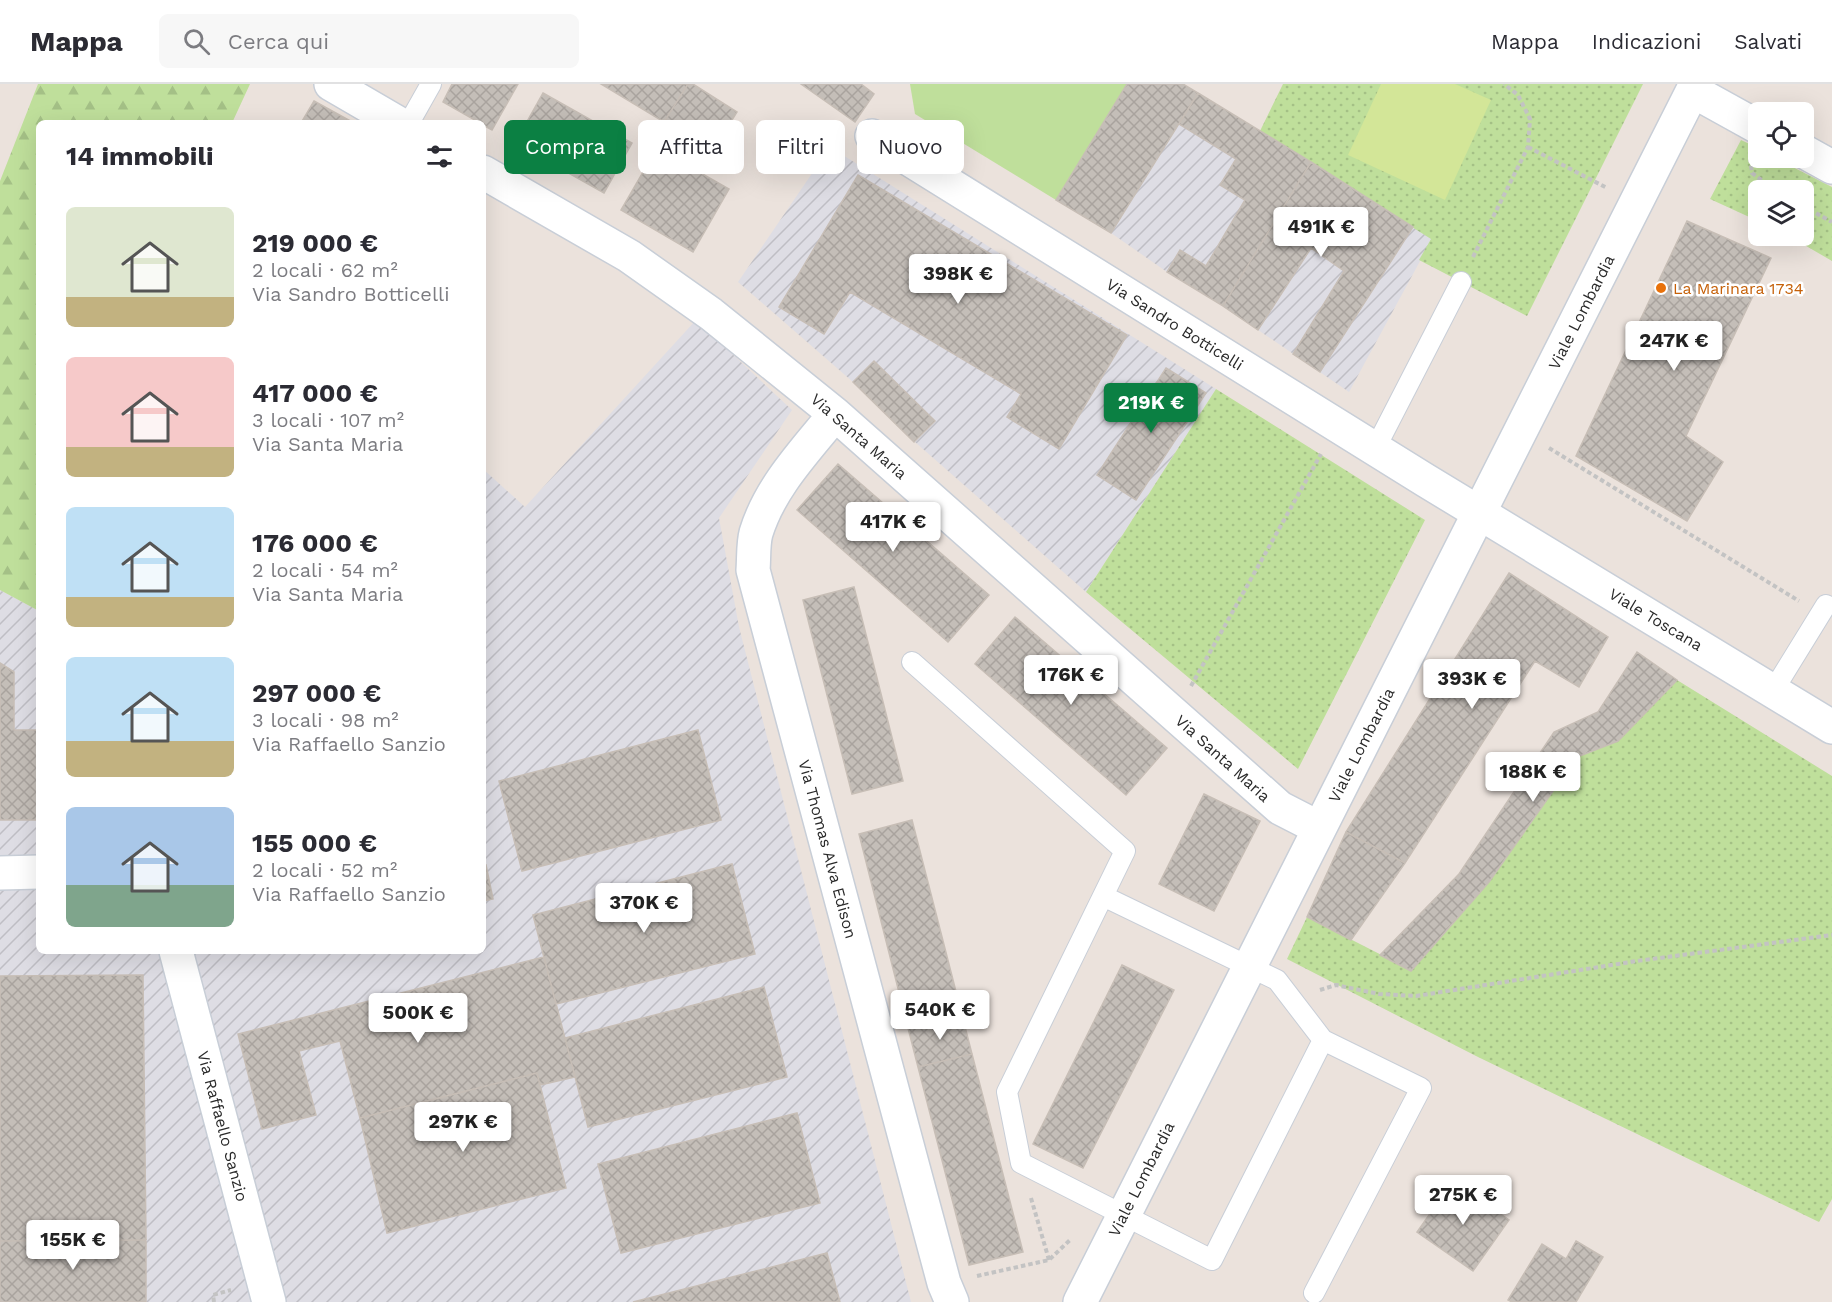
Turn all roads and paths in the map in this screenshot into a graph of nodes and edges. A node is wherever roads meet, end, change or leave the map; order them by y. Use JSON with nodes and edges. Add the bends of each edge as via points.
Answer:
{"nodes":[{"id":1,"x":331,"y":84,"type":"edge"},
{"id":2,"x":431,"y":84,"type":"edge"},
{"id":3,"x":1504,"y":84,"type":"edge"},
{"id":4,"x":1694,"y":87,"type":"edge"},
{"id":5,"x":393,"y":120,"type":"edge"},
{"id":6,"x":411,"y":120,"type":"edge"},
{"id":7,"x":1748,"y":121,"type":"edge"},
{"id":8,"x":1528,"y":147,"type":"junction"},
{"id":9,"x":1814,"y":158,"type":"edge"},
{"id":10,"x":1832,"y":167,"type":"edge"},
{"id":11,"x":486,"y":174,"type":"edge"},
{"id":12,"x":933,"y":174,"type":"edge"},
{"id":13,"x":1636,"y":203,"type":"junction"},
{"id":14,"x":1814,"y":212,"type":"edge"},
{"id":15,"x":1832,"y":222,"type":"edge"},
{"id":16,"x":1461,"y":282,"type":"joint"},
{"id":17,"x":835,"y":414,"type":"junction"},
{"id":18,"x":1337,"y":425,"type":"junction"},
{"id":19,"x":1520,"y":431,"type":"junction"},
{"id":20,"x":1376,"y":449,"type":"junction"},
{"id":21,"x":1479,"y":512,"type":"junction"},
{"id":22,"x":1823,"y":609,"type":"joint"},
{"id":23,"x":912,"y":662,"type":"dead end"},
{"id":24,"x":1773,"y":691,"type":"junction"},
{"id":25,"x":1175,"y":715,"type":"junction"},
{"id":26,"x":1832,"y":727,"type":"edge"},
{"id":27,"x":1319,"y":828,"type":"junction"},
{"id":28,"x":36,"y":872,"type":"edge"},
{"id":29,"x":0,"y":873,"type":"edge"},
{"id":30,"x":1103,"y":896,"type":"junction"},
{"id":31,"x":1832,"y":935,"type":"edge"},
{"id":32,"x":177,"y":954,"type":"edge"},
{"id":33,"x":1249,"y":966,"type":"junction"},
{"id":34,"x":1292,"y":999,"type":"junction"},
{"id":35,"x":1323,"y":1040,"type":"junction"},
{"id":36,"x":1022,"y":1163,"type":"junction"},
{"id":37,"x":1123,"y":1215,"type":"junction"},
{"id":38,"x":1049,"y":1260,"type":"junction"},
{"id":39,"x":1087,"y":1284,"type":"edge"},
{"id":40,"x":948,"y":1293,"type":"edge"},
{"id":41,"x":1314,"y":1293,"type":"dead end"},
{"id":42,"x":269,"y":1302,"type":"edge"}],
"edges":[{"from":1,"to":5,"type":"street"},
{"from":2,"to":6,"type":"lane"},
{"from":3,"to":8,"type":"path","via":[[1518,94],[1530,119]]},
{"from":4,"to":7,"type":"street"},
{"from":4,"to":13,"type":"street","name":"Viale Lombardia"},
{"from":8,"to":13,"type":"path"},
{"from":8,"to":16,"type":"path"},
{"from":9,"to":10,"type":"street"},
{"from":11,"to":17,"type":"street","name":"Via Santa Maria","via":[[672,285]]},
{"from":12,"to":18,"type":"street","name":"Via Sandro Botticelli"},
{"from":13,"to":19,"type":"street","name":"Viale Lombardia"},
{"from":14,"to":15,"type":"path"},
{"from":16,"to":20,"type":"lane"},
{"from":17,"to":25,"type":"street","name":"Via Santa Maria"},
{"from":17,"to":40,"type":"street","name":"Via Thomas Alva Edison","via":[[768,502],[755,535],[753,570]]},
{"from":18,"to":20,"type":"street","name":"Via Sandro Botticelli"},
{"from":18,"to":25,"type":"path"},
{"from":19,"to":21,"type":"street","name":"Viale Lombardia"},
{"from":19,"to":22,"type":"path"},
{"from":20,"to":21,"type":"street","name":"Via Sandro Botticelli"},
{"from":21,"to":24,"type":"street","name":"Viale Toscana"},
{"from":21,"to":27,"type":"street","name":"Viale Lombardia"},
{"from":22,"to":24,"type":"lane"},
{"from":23,"to":30,"type":"lane","via":[[1125,851]]},
{"from":24,"to":26,"type":"street","name":"Viale Toscana"},
{"from":25,"to":27,"type":"street","name":"Via Santa Maria","via":[[1280,808]]},
{"from":27,"to":33,"type":"street","name":"Viale Lombardia"},
{"from":28,"to":29,"type":"street"},
{"from":30,"to":33,"type":"lane"},
{"from":30,"to":36,"type":"lane","via":[[1007,1092]]},
{"from":31,"to":34,"type":"path","via":[[1416,996],[1379,994],[1336,985]]},
{"from":32,"to":42,"type":"street","name":"Via Raffaello Sanzio"},
{"from":33,"to":34,"type":"lane","via":[[1277,980]]},
{"from":33,"to":37,"type":"street","name":"Viale Lombardia"},
{"from":34,"to":35,"type":"lane"},
{"from":35,"to":37,"type":"lane","via":[[1212,1260]]},
{"from":35,"to":41,"type":"lane","via":[[1421,1088]]},
{"from":36,"to":37,"type":"lane"},
{"from":36,"to":38,"type":"path"},
{"from":37,"to":39,"type":"street","name":"Viale Lombardia"},
{"from":38,"to":39,"type":"path","via":[[1077,1233]]},
{"from":38,"to":40,"type":"path"}]}
